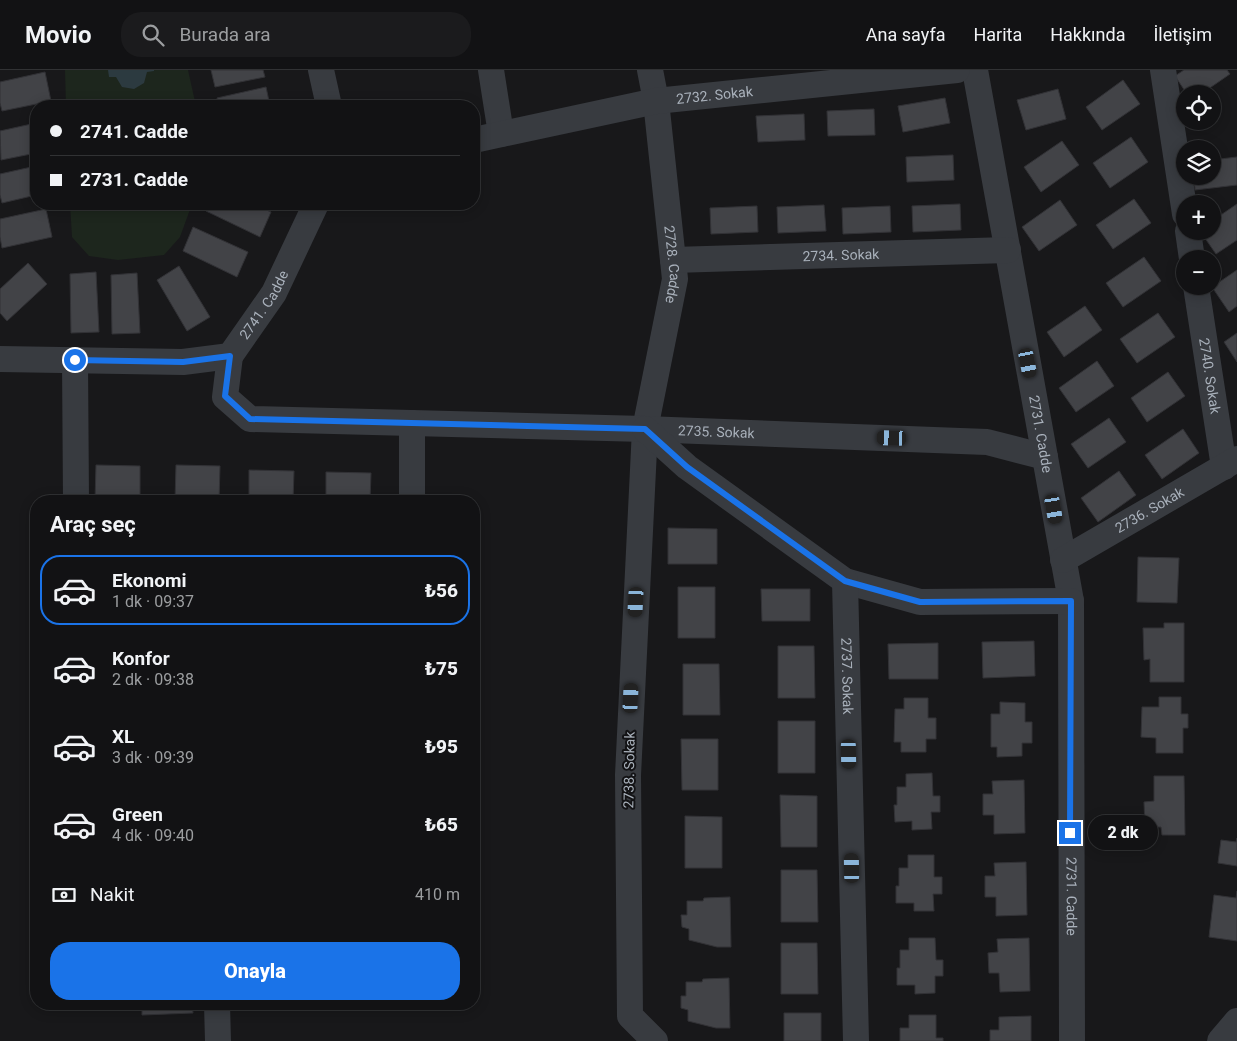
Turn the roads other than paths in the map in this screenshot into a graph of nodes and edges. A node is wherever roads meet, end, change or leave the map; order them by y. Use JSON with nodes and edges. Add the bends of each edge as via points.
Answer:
{"nodes":[{"id":1,"x":320,"y":70,"type":"edge"},
{"id":2,"x":491,"y":70,"type":"edge"},
{"id":3,"x":650,"y":70,"type":"edge"},
{"id":4,"x":668,"y":70,"type":"edge"},
{"id":5,"x":957,"y":70,"type":"edge"},
{"id":6,"x":975,"y":70,"type":"edge"},
{"id":7,"x":1163,"y":70,"type":"edge"},
{"id":8,"x":795,"y":78,"type":"edge"},
{"id":9,"x":328,"y":100,"type":"edge"},
{"id":10,"x":664,"y":100,"type":"junction"},
{"id":11,"x":501,"y":134,"type":"junction"},
{"id":12,"x":480,"y":139,"type":"edge"},
{"id":13,"x":1182,"y":195,"type":"edge"},
{"id":14,"x":313,"y":210,"type":"edge"},
{"id":15,"x":1008,"y":250,"type":"junction"},
{"id":16,"x":673,"y":260,"type":"junction"},
{"id":17,"x":1198,"y":295,"type":"edge"},
{"id":18,"x":230,"y":356,"type":"junction"},
{"id":19,"x":0,"y":359,"type":"edge"},
{"id":20,"x":75,"y":360,"type":"junction"},
{"id":21,"x":412,"y":423,"type":"junction"},
{"id":22,"x":645,"y":429,"type":"junction"},
{"id":23,"x":1045,"y":457,"type":"junction"},
{"id":24,"x":1231,"y":463,"type":"edge"},
{"id":25,"x":76,"y":495,"type":"edge"},
{"id":26,"x":412,"y":495,"type":"edge"},
{"id":27,"x":1063,"y":560,"type":"junction"},
{"id":28,"x":845,"y":581,"type":"junction"},
{"id":29,"x":1071,"y":601,"type":"junction"},
{"id":30,"x":217,"y":1010,"type":"edge"},
{"id":31,"x":1237,"y":1021,"type":"edge"},
{"id":32,"x":218,"y":1041,"type":"edge"},
{"id":33,"x":655,"y":1041,"type":"edge"},
{"id":34,"x":856,"y":1041,"type":"edge"},
{"id":35,"x":1072,"y":1041,"type":"edge"},
{"id":36,"x":1220,"y":1041,"type":"edge"}],
"edges":[{"from":1,"to":9,"type":"street"},
{"from":2,"to":11,"type":"street"},
{"from":3,"to":10,"type":"street","name":"2728. Cadde"},
{"from":4,"to":10,"type":"street","name":"2728. Cadde"},
{"from":5,"to":8,"type":"street","name":"2732. Sokak"},
{"from":6,"to":15,"type":"street","name":"2731. Cadde"},
{"from":7,"to":13,"type":"street"},
{"from":8,"to":10,"type":"street","name":"2732. Sokak"},
{"from":10,"to":11,"type":"street","name":"2732. Sokak"},
{"from":10,"to":16,"type":"street","name":"2728. Cadde"},
{"from":11,"to":12,"type":"street","name":"2732. Sokak"},
{"from":14,"to":18,"type":"street","name":"2741. Cadde","via":[[274,293]]},
{"from":15,"to":16,"type":"street","name":"2734. Sokak"},
{"from":15,"to":23,"type":"street","name":"2731. Cadde"},
{"from":16,"to":22,"type":"street","name":"2728. Cadde","via":[[675,279]]},
{"from":17,"to":24,"type":"street","name":"2740. Sokak"},
{"from":18,"to":20,"type":"street","via":[[183,362]]},
{"from":18,"to":21,"type":"street","name":"2735. Sokak","via":[[225,396],[250,419]]},
{"from":19,"to":20,"type":"street"},
{"from":20,"to":25,"type":"street"},
{"from":21,"to":22,"type":"street","name":"2735. Sokak"},
{"from":21,"to":26,"type":"street"},
{"from":22,"to":23,"type":"street","name":"2735. Sokak","via":[[987,442]]},
{"from":22,"to":28,"type":"street","via":[[687,467]]},
{"from":22,"to":33,"type":"street","name":"2738. Sokak","via":[[628,775],[630,1016]]},
{"from":23,"to":27,"type":"street","name":"2731. Cadde"},
{"from":24,"to":27,"type":"street","name":"2736. Sokak"},
{"from":27,"to":29,"type":"street","name":"2731. Cadde"},
{"from":28,"to":29,"type":"street","via":[[920,602]]},
{"from":28,"to":34,"type":"street","name":"2737. Sokak"},
{"from":29,"to":35,"type":"street","name":"2731. Cadde"},
{"from":30,"to":32,"type":"street"},
{"from":31,"to":36,"type":"street"}]}
